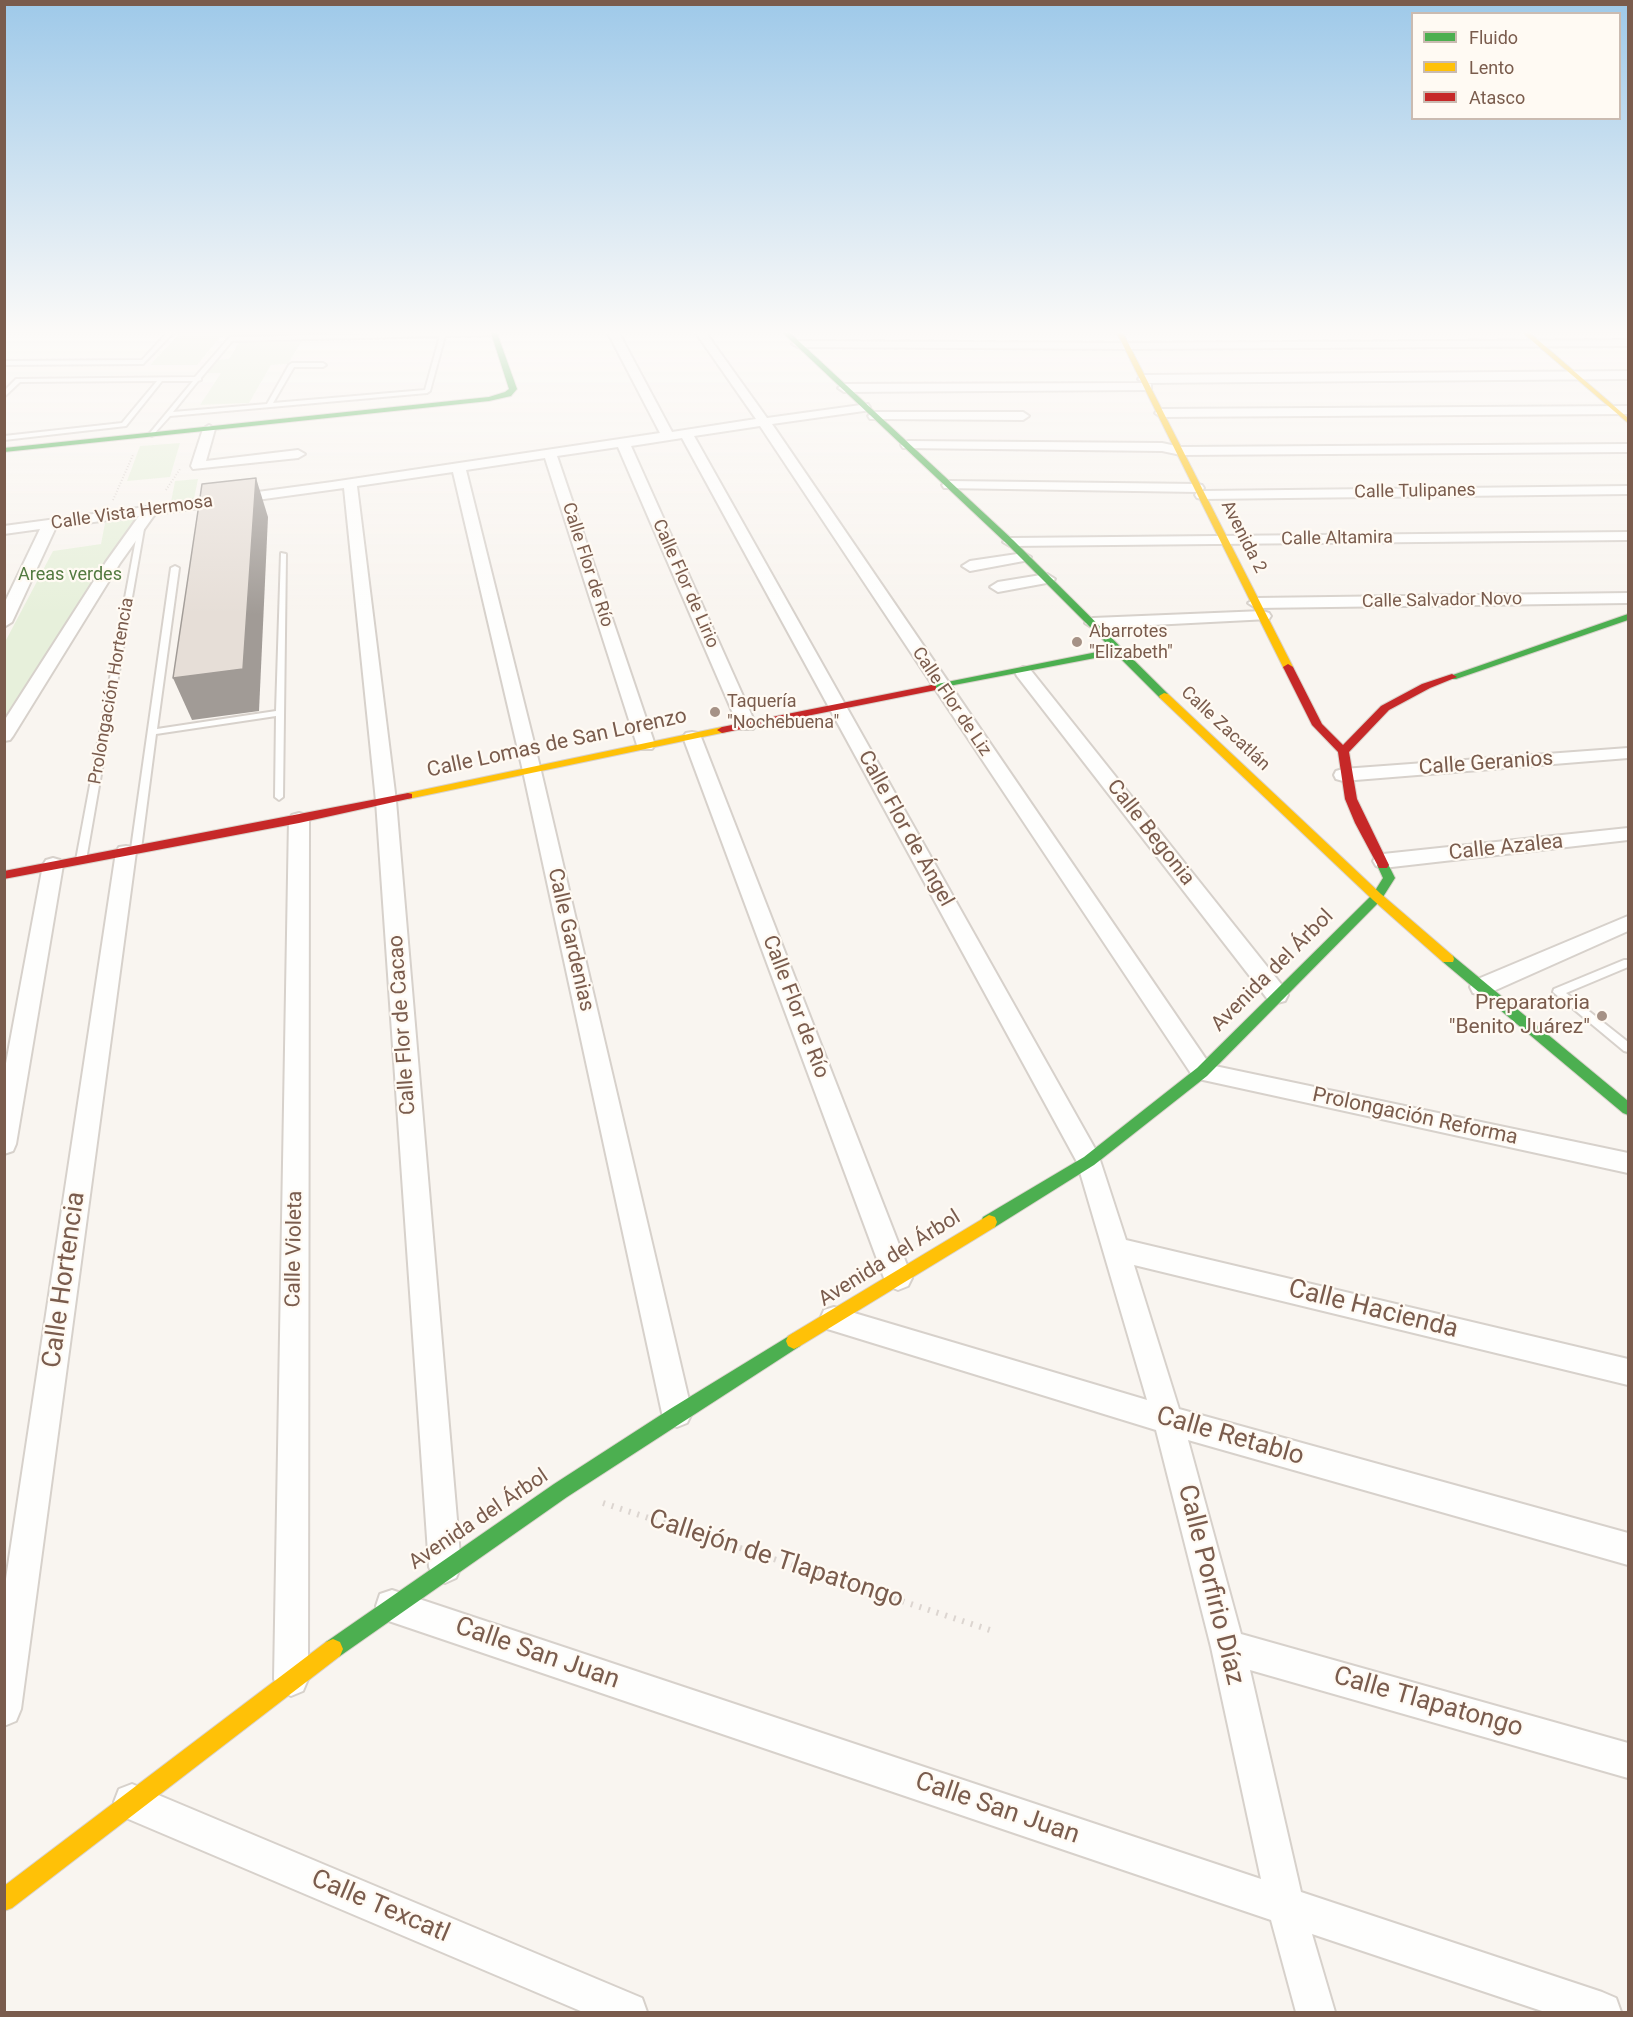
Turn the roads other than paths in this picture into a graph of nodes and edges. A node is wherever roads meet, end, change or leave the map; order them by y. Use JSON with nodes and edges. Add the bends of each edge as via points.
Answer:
{"nodes":[{"id":1,"x":104,"y":427,"type":"edge"},
{"id":2,"x":155,"y":427,"type":"edge"},
{"id":3,"x":226,"y":427,"type":"edge"},
{"id":4,"x":673,"y":427,"type":"edge"},
{"id":5,"x":722,"y":427,"type":"edge"},
{"id":6,"x":767,"y":427,"type":"edge"},
{"id":7,"x":886,"y":427,"type":"edge"},
{"id":8,"x":1168,"y":427,"type":"edge"},
{"id":9,"x":209,"y":429,"type":"junction"},
{"id":10,"x":677,"y":434,"type":"junction"},
{"id":11,"x":147,"y":435,"type":"junction"},
{"id":12,"x":4,"y":438,"type":"edge"},
{"id":13,"x":624,"y":443,"type":"junction"},
{"id":14,"x":908,"y":446,"type":"junction"},
{"id":15,"x":1629,"y":448,"type":"edge"},
{"id":16,"x":4,"y":450,"type":"edge"},
{"id":17,"x":1181,"y":451,"type":"junction"},
{"id":18,"x":298,"y":454,"type":"dead end"},
{"id":19,"x":550,"y":454,"type":"junction"},
{"id":20,"x":459,"y":467,"type":"junction"},
{"id":21,"x":350,"y":483,"type":"junction"},
{"id":22,"x":949,"y":485,"type":"junction"},
{"id":23,"x":1629,"y":490,"type":"edge"},
{"id":24,"x":1199,"y":491,"type":"junction"},
{"id":25,"x":146,"y":517,"type":"junction"},
{"id":26,"x":50,"y":524,"type":"junction"},
{"id":27,"x":4,"y":530,"type":"edge"},
{"id":28,"x":1629,"y":536,"type":"edge"},
{"id":29,"x":1224,"y":540,"type":"junction"},
{"id":30,"x":1010,"y":542,"type":"junction"},
{"id":31,"x":283,"y":554,"type":"dead end"},
{"id":32,"x":1024,"y":557,"type":"junction"},
{"id":33,"x":970,"y":566,"type":"dead end"},
{"id":34,"x":176,"y":568,"type":"dead end"},
{"id":35,"x":1047,"y":579,"type":"junction"},
{"id":36,"x":998,"y":587,"type":"dead end"},
{"id":37,"x":1629,"y":598,"type":"edge"},
{"id":38,"x":1260,"y":610,"type":"junction"},
{"id":39,"x":1629,"y":617,"type":"edge"},
{"id":40,"x":4,"y":622,"type":"edge"},
{"id":41,"x":1093,"y":623,"type":"junction"},
{"id":42,"x":1117,"y":651,"type":"junction"},
{"id":43,"x":1023,"y":672,"type":"junction"},
{"id":44,"x":942,"y":688,"type":"junction"},
{"id":45,"x":838,"y":708,"type":"junction"},
{"id":46,"x":280,"y":713,"type":"junction"},
{"id":47,"x":747,"y":725,"type":"junction"},
{"id":48,"x":152,"y":732,"type":"junction"},
{"id":49,"x":4,"y":736,"type":"edge"},
{"id":50,"x":692,"y":736,"type":"junction"},
{"id":51,"x":646,"y":745,"type":"junction"},
{"id":52,"x":1343,"y":751,"type":"junction"},
{"id":53,"x":1629,"y":753,"type":"edge"},
{"id":54,"x":532,"y":771,"type":"junction"},
{"id":55,"x":1343,"y":775,"type":"junction"},
{"id":56,"x":279,"y":797,"type":"dead end"},
{"id":57,"x":386,"y":801,"type":"junction"},
{"id":58,"x":298,"y":819,"type":"junction"},
{"id":59,"x":1629,"y":834,"type":"edge"},
{"id":60,"x":131,"y":850,"type":"junction"},
{"id":61,"x":81,"y":860,"type":"junction"},
{"id":62,"x":1383,"y":861,"type":"junction"},
{"id":63,"x":53,"y":865,"type":"junction"},
{"id":64,"x":4,"y":875,"type":"edge"},
{"id":65,"x":1377,"y":897,"type":"junction"},
{"id":66,"x":1629,"y":922,"type":"edge"},
{"id":67,"x":1629,"y":963,"type":"edge"},
{"id":68,"x":1480,"y":987,"type":"junction"},
{"id":69,"x":1277,"y":995,"type":"junction"},
{"id":70,"x":1629,"y":1048,"type":"edge"},
{"id":71,"x":1202,"y":1071,"type":"junction"},
{"id":72,"x":1629,"y":1109,"type":"edge"},
{"id":73,"x":4,"y":1144,"type":"edge"},
{"id":74,"x":1089,"y":1161,"type":"junction"},
{"id":75,"x":1629,"y":1163,"type":"edge"},
{"id":76,"x":1117,"y":1249,"type":"junction"},
{"id":77,"x":898,"y":1278,"type":"junction"},
{"id":78,"x":834,"y":1319,"type":"junction"},
{"id":79,"x":1629,"y":1372,"type":"edge"},
{"id":80,"x":677,"y":1413,"type":"junction"},
{"id":81,"x":1168,"y":1420,"type":"junction"},
{"id":82,"x":1629,"y":1549,"type":"edge"},
{"id":83,"x":445,"y":1567,"type":"junction"},
{"id":84,"x":392,"y":1606,"type":"junction"},
{"id":85,"x":1228,"y":1647,"type":"junction"},
{"id":86,"x":291,"y":1679,"type":"junction"},
{"id":87,"x":4,"y":1709,"type":"edge"},
{"id":88,"x":1629,"y":1760,"type":"edge"},
{"id":89,"x":132,"y":1802,"type":"junction"},
{"id":90,"x":4,"y":1900,"type":"edge"},
{"id":91,"x":1286,"y":1906,"type":"junction"},
{"id":92,"x":628,"y":2013,"type":"edge"},
{"id":93,"x":1315,"y":2013,"type":"edge"},
{"id":94,"x":1602,"y":2013,"type":"edge"}],
"edges":[{"from":1,"to":12,"type":"lane"},
{"from":2,"to":11,"type":"lane"},
{"from":3,"to":9,"type":"street"},
{"from":4,"to":10,"type":"street","name":"Calle Flor de Ángel"},
{"from":5,"to":10,"type":"street","name":"Calle Vista Hermosa"},
{"from":6,"to":44,"type":"street","name":"Calle Flor de Liz"},
{"from":7,"to":14,"type":"street","name":"Calle Zacatlán"},
{"from":8,"to":17,"type":"street","name":"Avenida 2"},
{"from":9,"to":11,"type":"street"},
{"from":9,"to":18,"type":"street","via":[[198,466]]},
{"from":10,"to":13,"type":"street","name":"Calle Vista Hermosa"},
{"from":10,"to":45,"type":"street","name":"Calle Flor de Ángel"},
{"from":11,"to":16,"type":"street"},
{"from":13,"to":19,"type":"street","name":"Calle Vista Hermosa"},
{"from":13,"to":47,"type":"street","name":"Calle Flor de Lirio"},
{"from":14,"to":17,"type":"street","via":[[1162,447]]},
{"from":14,"to":22,"type":"street","name":"Calle Zacatlán"},
{"from":15,"to":17,"type":"street"},
{"from":17,"to":24,"type":"street","name":"Avenida 2"},
{"from":19,"to":20,"type":"street","name":"Calle Vista Hermosa"},
{"from":19,"to":51,"type":"street","name":"Calle Flor de Río"},
{"from":20,"to":21,"type":"street","name":"Calle Vista Hermosa"},
{"from":20,"to":54,"type":"street","name":"Calle Gardenias"},
{"from":21,"to":25,"type":"street","name":"Calle Vista Hermosa"},
{"from":21,"to":57,"type":"street","name":"Calle Flor de Cacao"},
{"from":22,"to":24,"type":"street","name":"Calle Tulipanes"},
{"from":22,"to":30,"type":"street","name":"Calle Zacatlán"},
{"from":23,"to":24,"type":"street","name":"Calle Tulipanes"},
{"from":24,"to":29,"type":"street","name":"Avenida 2"},
{"from":25,"to":26,"type":"street","name":"Calle Vista Hermosa"},
{"from":25,"to":49,"type":"street","via":[[113,562]]},
{"from":25,"to":61,"type":"lane","name":"Prolongación Hortencia"},
{"from":26,"to":27,"type":"street","name":"Calle Vista Hermosa"},
{"from":26,"to":40,"type":"street"},
{"from":28,"to":29,"type":"street","name":"Calle Altamira"},
{"from":29,"to":30,"type":"street","name":"Calle Altamira"},
{"from":29,"to":38,"type":"street","name":"Avenida 2"},
{"from":30,"to":32,"type":"street","name":"Calle Zacatlán"},
{"from":31,"to":46,"type":"lane"},
{"from":32,"to":33,"type":"street"},
{"from":32,"to":35,"type":"street","name":"Calle Zacatlán"},
{"from":34,"to":48,"type":"lane"},
{"from":35,"to":36,"type":"street"},
{"from":35,"to":41,"type":"street","name":"Calle Zacatlán"},
{"from":37,"to":38,"type":"street","name":"Calle Salvador Novo"},
{"from":38,"to":41,"type":"street","name":"Calle Salvador Novo"},
{"from":38,"to":52,"type":"street","name":"Avenida 2","via":[[1317,725]]},
{"from":39,"to":52,"type":"street","via":[[1426,686],[1385,708]]},
{"from":41,"to":42,"type":"street","name":"Calle Zacatlán"},
{"from":42,"to":43,"type":"street","name":"Calle Lomas de San Lorenzo"},
{"from":42,"to":65,"type":"street","name":"Calle Zacatlán"},
{"from":43,"to":44,"type":"street","name":"Calle Lomas de San Lorenzo"},
{"from":43,"to":69,"type":"street","name":"Calle Begonia"},
{"from":44,"to":45,"type":"street","name":"Calle Lomas de San Lorenzo"},
{"from":44,"to":71,"type":"street","name":"Calle Flor de Liz"},
{"from":45,"to":47,"type":"street","name":"Calle Lomas de San Lorenzo"},
{"from":45,"to":74,"type":"street","name":"Calle Flor de Ángel"},
{"from":46,"to":48,"type":"lane"},
{"from":46,"to":56,"type":"lane"},
{"from":47,"to":50,"type":"street","name":"Calle Lomas de San Lorenzo"},
{"from":48,"to":60,"type":"lane"},
{"from":50,"to":51,"type":"street","name":"Calle Lomas de San Lorenzo"},
{"from":50,"to":77,"type":"street","name":"Calle Flor de Río"},
{"from":51,"to":54,"type":"street","name":"Calle Lomas de San Lorenzo"},
{"from":52,"to":55,"type":"street"},
{"from":53,"to":55,"type":"street","name":"Calle Geranios"},
{"from":54,"to":57,"type":"street","name":"Calle Lomas de San Lorenzo"},
{"from":54,"to":80,"type":"street","name":"Calle Gardenias"},
{"from":55,"to":62,"type":"street","via":[[1346,793],[1361,826]]},
{"from":57,"to":58,"type":"street","name":"Calle Lomas de San Lorenzo"},
{"from":57,"to":83,"type":"street","name":"Calle Flor de Cacao"},
{"from":58,"to":60,"type":"street","name":"Calle Lomas de San Lorenzo"},
{"from":58,"to":86,"type":"street","name":"Calle Violeta"},
{"from":59,"to":62,"type":"street","name":"Calle Azalea"},
{"from":60,"to":61,"type":"street","name":"Calle Lomas de San Lorenzo"},
{"from":60,"to":87,"type":"street","name":"Calle Hortencia"},
{"from":61,"to":63,"type":"street","name":"Calle Lomas de San Lorenzo"},
{"from":62,"to":65,"type":"street","name":"Avenida del Árbol","via":[[1389,878]]},
{"from":63,"to":64,"type":"street","name":"Calle Lomas de San Lorenzo"},
{"from":63,"to":73,"type":"street"},
{"from":65,"to":68,"type":"street","name":"Calle Zacatlán"},
{"from":65,"to":69,"type":"street","name":"Avenida del Árbol"},
{"from":66,"to":68,"type":"street"},
{"from":67,"to":70,"type":"lane","via":[[1558,992]]},
{"from":68,"to":72,"type":"street","name":"Calle Zacatlán"},
{"from":69,"to":71,"type":"street","name":"Avenida del Árbol"},
{"from":71,"to":74,"type":"street","name":"Avenida del Árbol"},
{"from":71,"to":75,"type":"street","name":"Prolongación Reforma"},
{"from":74,"to":76,"type":"street","name":"Calle Porfirio Díaz"},
{"from":74,"to":77,"type":"street","name":"Avenida del Árbol"},
{"from":76,"to":79,"type":"street","name":"Calle Hacienda"},
{"from":76,"to":81,"type":"street","name":"Calle Porfirio Díaz"},
{"from":77,"to":78,"type":"street","name":"Avenida del Árbol"},
{"from":78,"to":80,"type":"street","name":"Avenida del Árbol"},
{"from":78,"to":81,"type":"street","name":"Calle Retablo"},
{"from":80,"to":83,"type":"street","name":"Avenida del Árbol"},
{"from":81,"to":82,"type":"street","name":"Calle Retablo"},
{"from":81,"to":85,"type":"street","name":"Calle Porfirio Díaz"},
{"from":83,"to":84,"type":"street","name":"Avenida del Árbol"},
{"from":84,"to":86,"type":"street","name":"Avenida del Árbol"},
{"from":84,"to":91,"type":"street","name":"Calle San Juan"},
{"from":85,"to":88,"type":"street","name":"Calle Tlapatongo"},
{"from":85,"to":91,"type":"street","name":"Calle Porfirio Díaz"},
{"from":86,"to":89,"type":"street","name":"Avenida del Árbol"},
{"from":89,"to":90,"type":"street","name":"Avenida del Árbol"},
{"from":89,"to":92,"type":"street","name":"Calle Texcatl"},
{"from":91,"to":93,"type":"street","name":"Calle Porfirio Díaz"},
{"from":91,"to":94,"type":"street","name":"Calle San Juan"}]}
